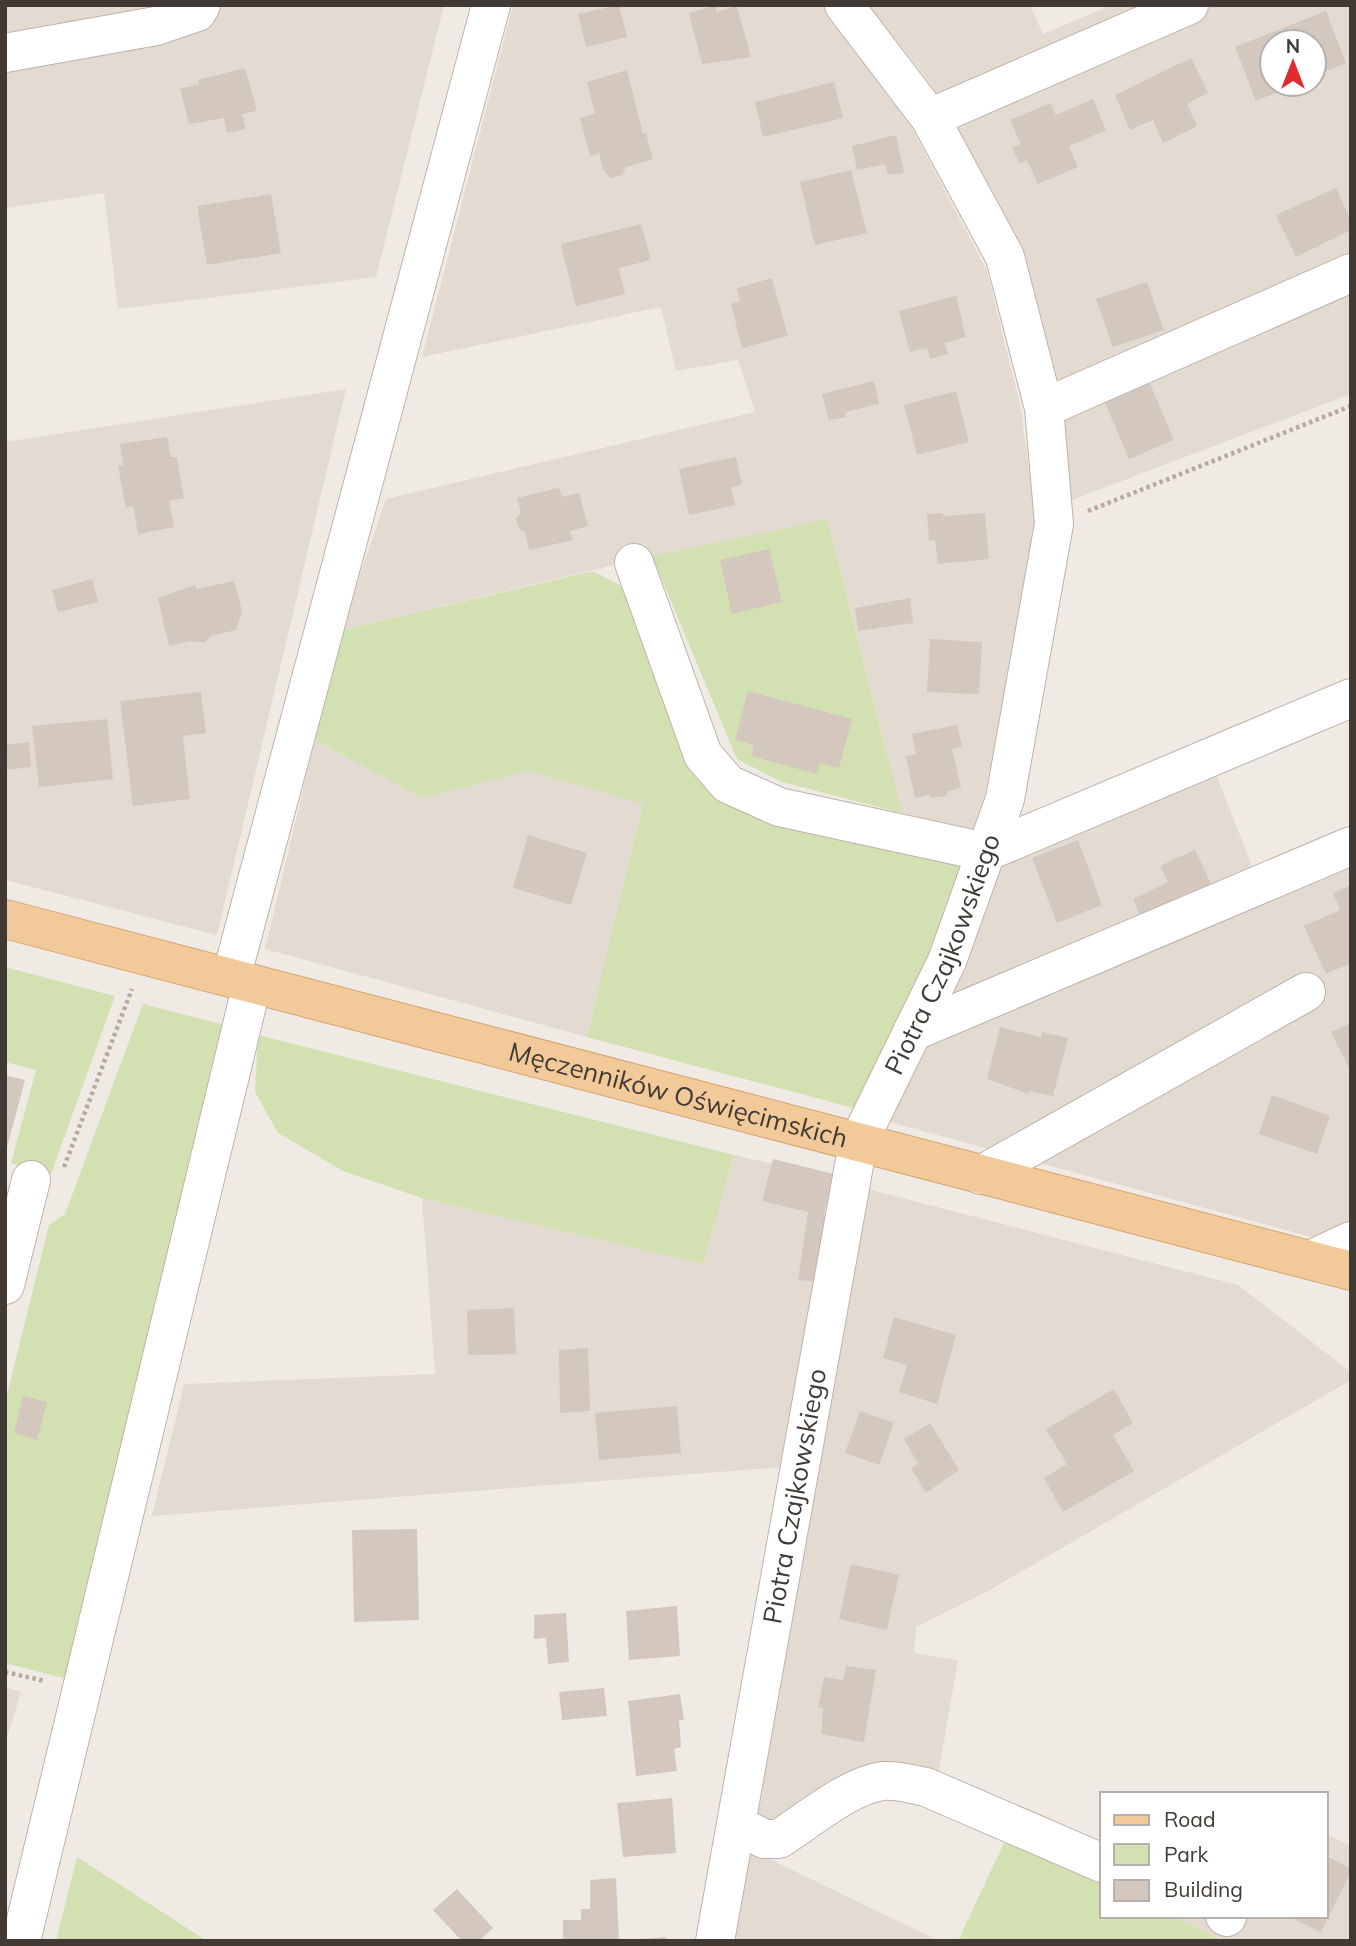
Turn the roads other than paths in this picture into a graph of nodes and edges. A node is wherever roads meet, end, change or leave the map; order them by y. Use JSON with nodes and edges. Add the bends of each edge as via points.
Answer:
{"nodes":[{"id":1,"x":201,"y":5,"type":"edge"},
{"id":2,"x":491,"y":5,"type":"edge"},
{"id":3,"x":844,"y":5,"type":"edge"},
{"id":4,"x":1189,"y":5,"type":"edge"},
{"id":5,"x":5,"y":52,"type":"edge"},
{"id":6,"x":930,"y":118,"type":"junction"},
{"id":7,"x":1351,"y":273,"type":"edge"},
{"id":8,"x":1044,"y":408,"type":"junction"},
{"id":9,"x":634,"y":563,"type":"dead end"},
{"id":10,"x":1351,"y":698,"type":"edge"},
{"id":11,"x":1351,"y":846,"type":"edge"},
{"id":12,"x":986,"y":852,"type":"junction"},
{"id":13,"x":5,"y":919,"type":"edge"},
{"id":14,"x":241,"y":981,"type":"junction"},
{"id":15,"x":1307,"y":992,"type":"dead end"},
{"id":16,"x":912,"y":1032,"type":"junction"},
{"id":17,"x":858,"y":1143,"type":"junction"},
{"id":18,"x":981,"y":1175,"type":"junction"},
{"id":19,"x":29,"y":1189,"type":"road end"},
{"id":20,"x":1351,"y":1241,"type":"edge"},
{"id":21,"x":1310,"y":1260,"type":"junction"},
{"id":22,"x":1351,"y":1271,"type":"edge"},
{"id":23,"x":5,"y":1285,"type":"edge"},
{"id":24,"x":736,"y":1824,"type":"junction"},
{"id":25,"x":1100,"y":1862,"type":"edge"},
{"id":26,"x":21,"y":1941,"type":"edge"},
{"id":27,"x":715,"y":1941,"type":"edge"}],
"edges":[{"from":1,"to":5,"type":"street","via":[[197,12],[156,26]]},
{"from":2,"to":14,"type":"street"},
{"from":3,"to":6,"type":"street","name":"Piotra Czajkowskiego"},
{"from":4,"to":6,"type":"street"},
{"from":6,"to":8,"type":"street","name":"Piotra Czajkowskiego","via":[[1005,257]]},
{"from":7,"to":8,"type":"street"},
{"from":8,"to":12,"type":"street","name":"Piotra Czajkowskiego","via":[[1054,524],[1005,799]]},
{"from":9,"to":12,"type":"street","via":[[704,755],[728,784],[779,807]]},
{"from":10,"to":12,"type":"street"},
{"from":11,"to":16,"type":"street"},
{"from":12,"to":16,"type":"street","name":"Piotra Czajkowskiego","via":[[947,961]]},
{"from":13,"to":14,"type":"main road","name":"Męczenników Oświęcimskich"},
{"from":14,"to":17,"type":"main road","name":"Męczenników Oświęcimskich"},
{"from":14,"to":26,"type":"street"},
{"from":15,"to":18,"type":"street"},
{"from":16,"to":17,"type":"street","name":"Piotra Czajkowskiego"},
{"from":17,"to":18,"type":"main road","name":"Męczenników Oświęcimskich"},
{"from":17,"to":24,"type":"street","name":"Piotra Czajkowskiego"},
{"from":18,"to":21,"type":"main road","name":"Męczenników Oświęcimskich"},
{"from":19,"to":23,"type":"street"},
{"from":20,"to":21,"type":"street"},
{"from":21,"to":22,"type":"main road","name":"Męczenników Oświęcimskich"},
{"from":24,"to":25,"type":"street","via":[[764,1839],[779,1839],[860,1788],[883,1781],[904,1782],[926,1787]]},
{"from":24,"to":27,"type":"street","name":"Piotra Czajkowskiego"}]}
